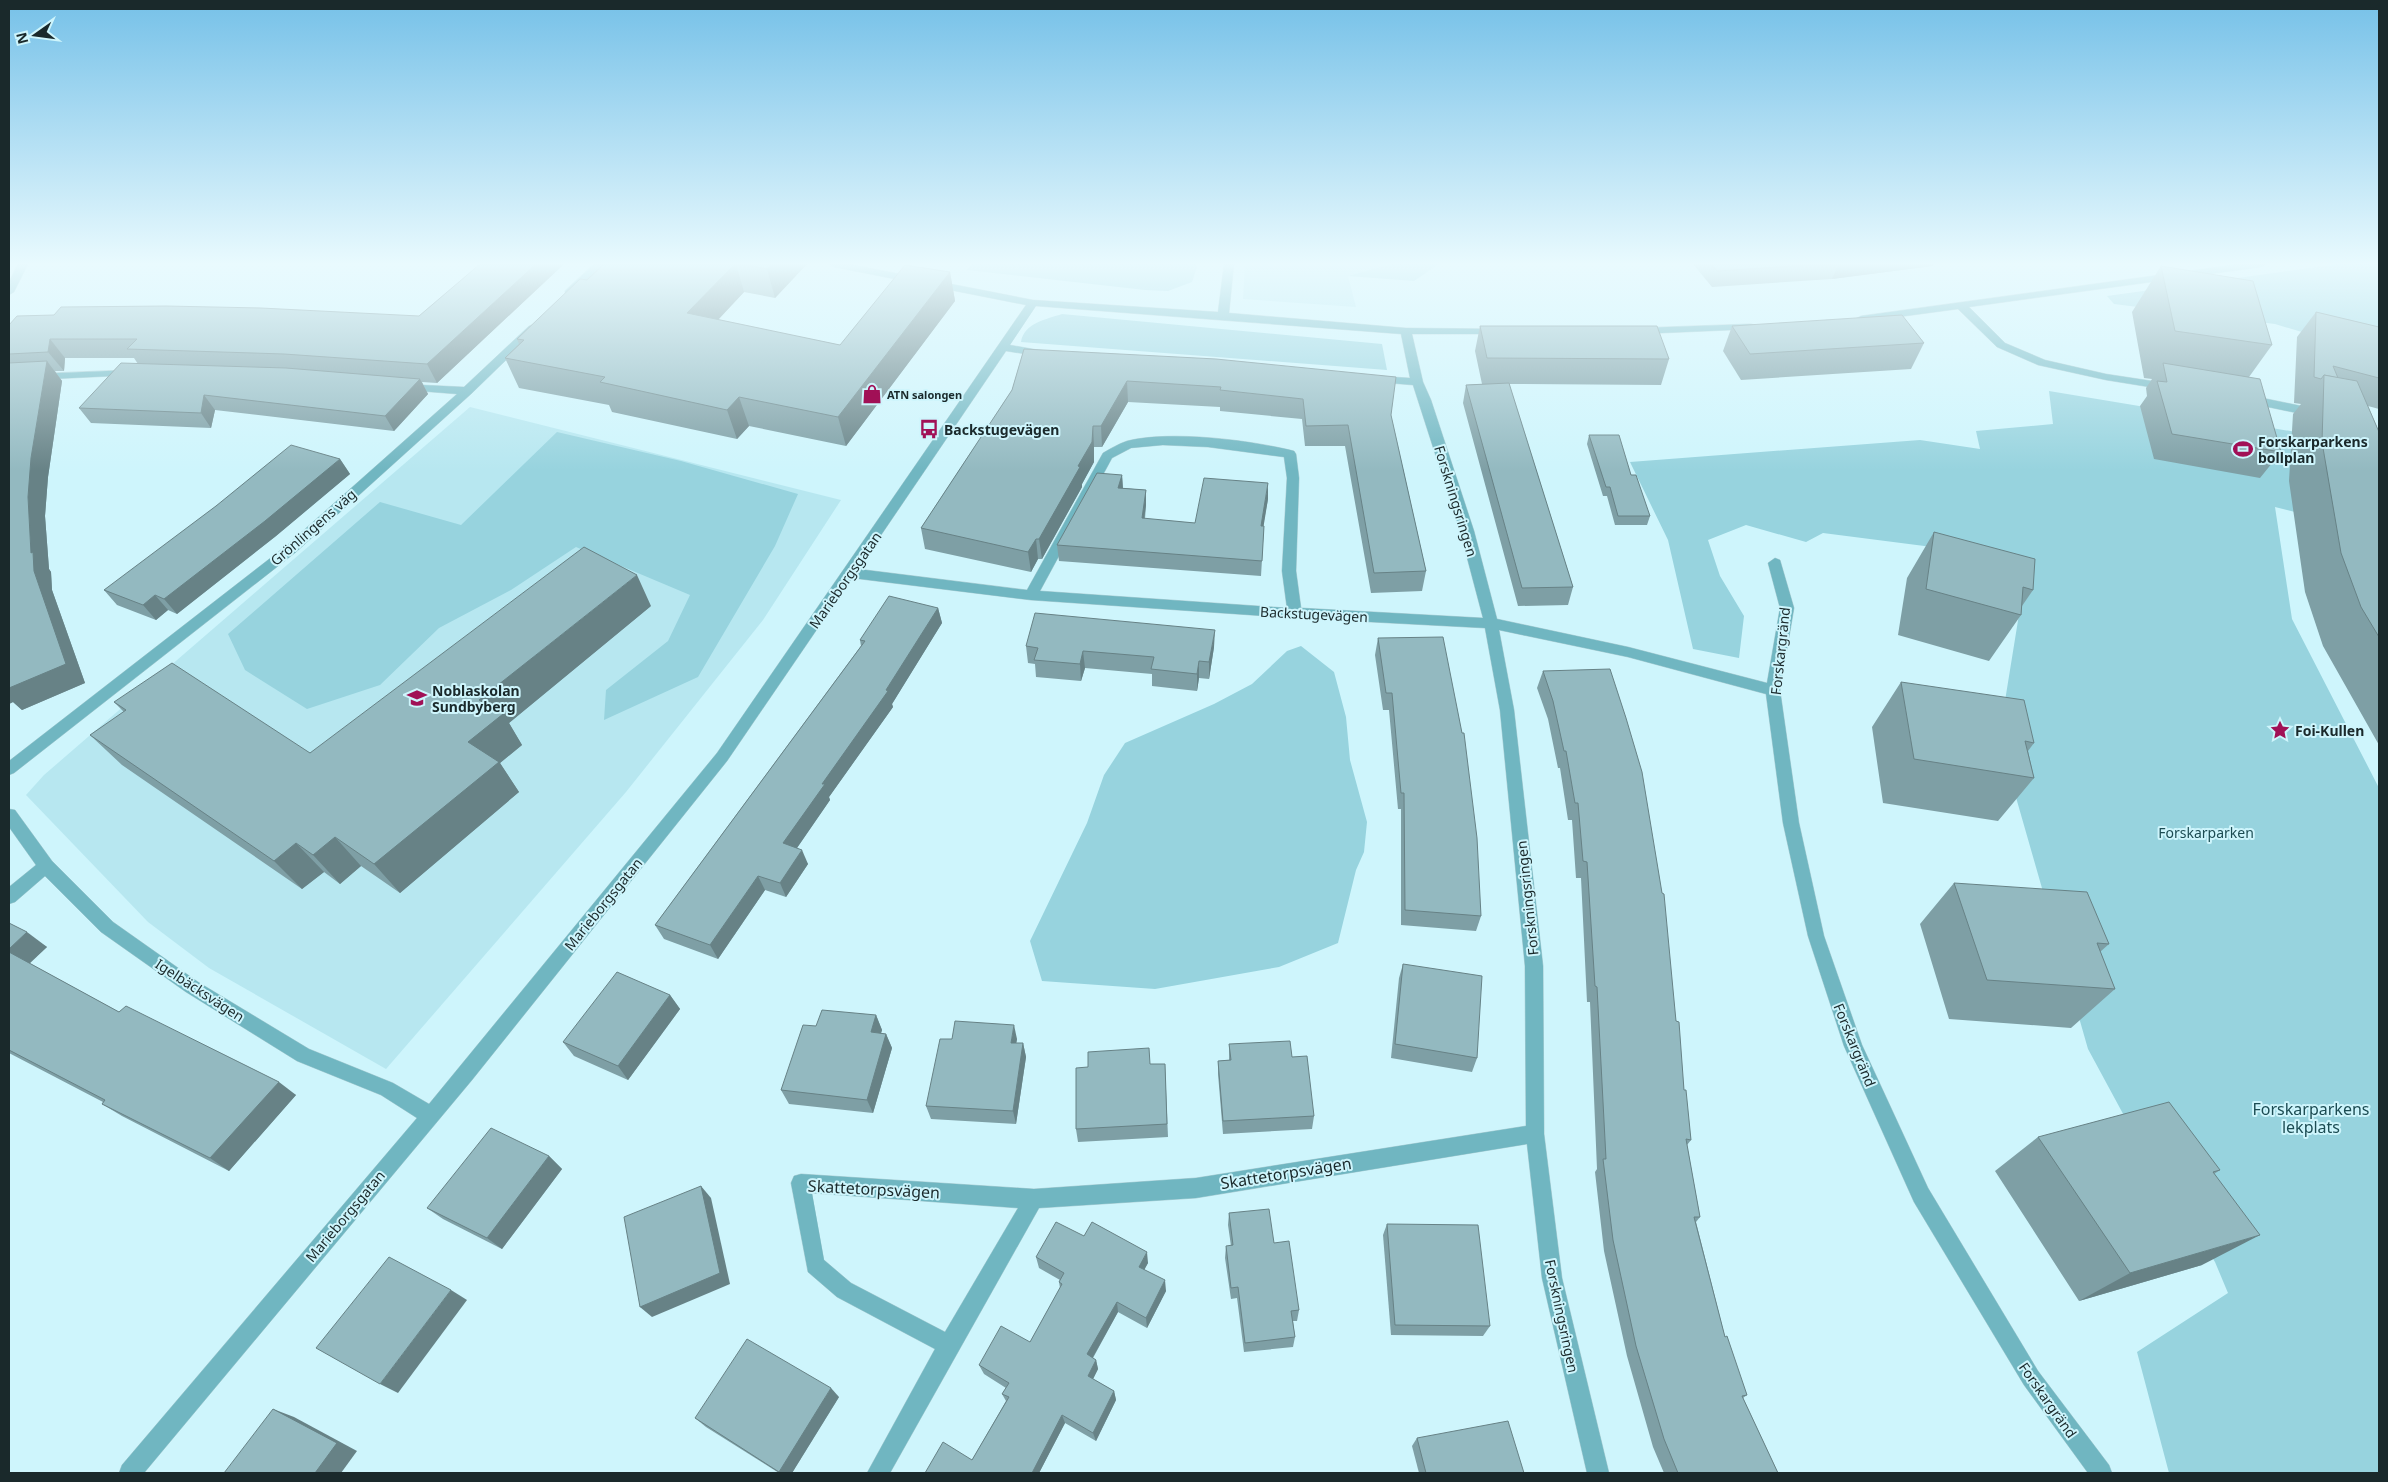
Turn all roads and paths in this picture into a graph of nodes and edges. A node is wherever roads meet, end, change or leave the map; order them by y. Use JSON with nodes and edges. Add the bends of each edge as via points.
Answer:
{"nodes":[{"id":1,"x":527,"y":333,"type":"edge"},
{"id":2,"x":1012,"y":333,"type":"edge"},
{"id":3,"x":1406,"y":333,"type":"edge"},
{"id":4,"x":1989,"y":333,"type":"edge"},
{"id":5,"x":1002,"y":348,"type":"junction"},
{"id":6,"x":1056,"y":355,"type":"edge"},
{"id":7,"x":146,"y":373,"type":"edge"},
{"id":8,"x":9,"y":378,"type":"edge"},
{"id":9,"x":1362,"y":378,"type":"edge"},
{"id":10,"x":1417,"y":382,"type":"junction"},
{"id":11,"x":391,"y":385,"type":"edge"},
{"id":12,"x":2183,"y":388,"type":"edge"},
{"id":13,"x":466,"y":391,"type":"junction"},
{"id":14,"x":2239,"y":397,"type":"edge"},
{"id":15,"x":2330,"y":416,"type":"edge"},
{"id":16,"x":1775,"y":562,"type":"dead end"},
{"id":17,"x":850,"y":573,"type":"junction"},
{"id":18,"x":1032,"y":595,"type":"junction"},
{"id":19,"x":1295,"y":613,"type":"junction"},
{"id":20,"x":1491,"y":623,"type":"junction"},
{"id":21,"x":1773,"y":690,"type":"junction"},
{"id":22,"x":9,"y":769,"type":"edge"},
{"id":23,"x":9,"y":815,"type":"edge"},
{"id":24,"x":46,"y":866,"type":"junction"},
{"id":25,"x":9,"y":897,"type":"edge"},
{"id":26,"x":429,"y":1115,"type":"junction"},
{"id":27,"x":1535,"y":1134,"type":"junction"},
{"id":28,"x":1034,"y":1200,"type":"junction"},
{"id":29,"x":949,"y":1345,"type":"junction"},
{"id":30,"x":130,"y":1473,"type":"edge"},
{"id":31,"x":878,"y":1473,"type":"edge"},
{"id":32,"x":1598,"y":1473,"type":"edge"},
{"id":33,"x":2101,"y":1473,"type":"edge"}],
"edges":[{"from":1,"to":13,"type":"street","name":"Grönlingens väg"},
{"from":2,"to":5,"type":"street","name":"Marieborgsgatan"},
{"from":3,"to":10,"type":"street","name":"Forskningsringen"},
{"from":4,"to":12,"type":"street","via":[[2001,345],[2042,363],[2106,377]]},
{"from":5,"to":6,"type":"street"},
{"from":5,"to":17,"type":"street","name":"Marieborgsgatan"},
{"from":7,"to":8,"type":"street"},
{"from":9,"to":10,"type":"street"},
{"from":10,"to":20,"type":"street","name":"Forskningsringen","via":[[1467,531]]},
{"from":11,"to":13,"type":"street"},
{"from":13,"to":22,"type":"street","name":"Grönlingens väg","via":[[291,549]]},
{"from":14,"to":15,"type":"street"},
{"from":16,"to":21,"type":"street","name":"Forskargränd","via":[[1787,608]]},
{"from":17,"to":18,"type":"street","name":"Backstugevägen"},
{"from":17,"to":26,"type":"street","name":"Marieborgsgatan","via":[[722,757],[466,1074]]},
{"from":18,"to":19,"type":"street","name":"Backstugevägen"},
{"from":18,"to":19,"type":"street","via":[[1107,456],[1128,445],[1166,441],[1290,454],[1293,478],[1289,571]]},
{"from":19,"to":20,"type":"street","name":"Backstugevägen"},
{"from":20,"to":21,"type":"street","name":"Backstugevägen","via":[[1628,652]]},
{"from":20,"to":27,"type":"street","name":"Forskningsringen","via":[[1507,710],[1534,966]]},
{"from":21,"to":33,"type":"street","name":"Forskargränd","via":[[1791,823],[1814,927],[1853,1046],[1921,1195],[2031,1378]]},
{"from":23,"to":24,"type":"street","name":"Igelbäcksvägen"},
{"from":24,"to":25,"type":"street"},
{"from":24,"to":26,"type":"street","name":"Igelbäcksvägen","via":[[107,927],[192,987],[303,1055],[387,1088]]},
{"from":26,"to":30,"type":"street","name":"Marieborgsgatan"},
{"from":27,"to":28,"type":"street","name":"Skattetorpsvägen","via":[[1196,1188]]},
{"from":27,"to":32,"type":"street","name":"Forskningsringen","via":[[1552,1278]]},
{"from":28,"to":29,"type":"street"},
{"from":28,"to":29,"type":"street","name":"Skattetorpsvägen","via":[[801,1182],[815,1265],[844,1290]]},
{"from":29,"to":31,"type":"street"}]}
